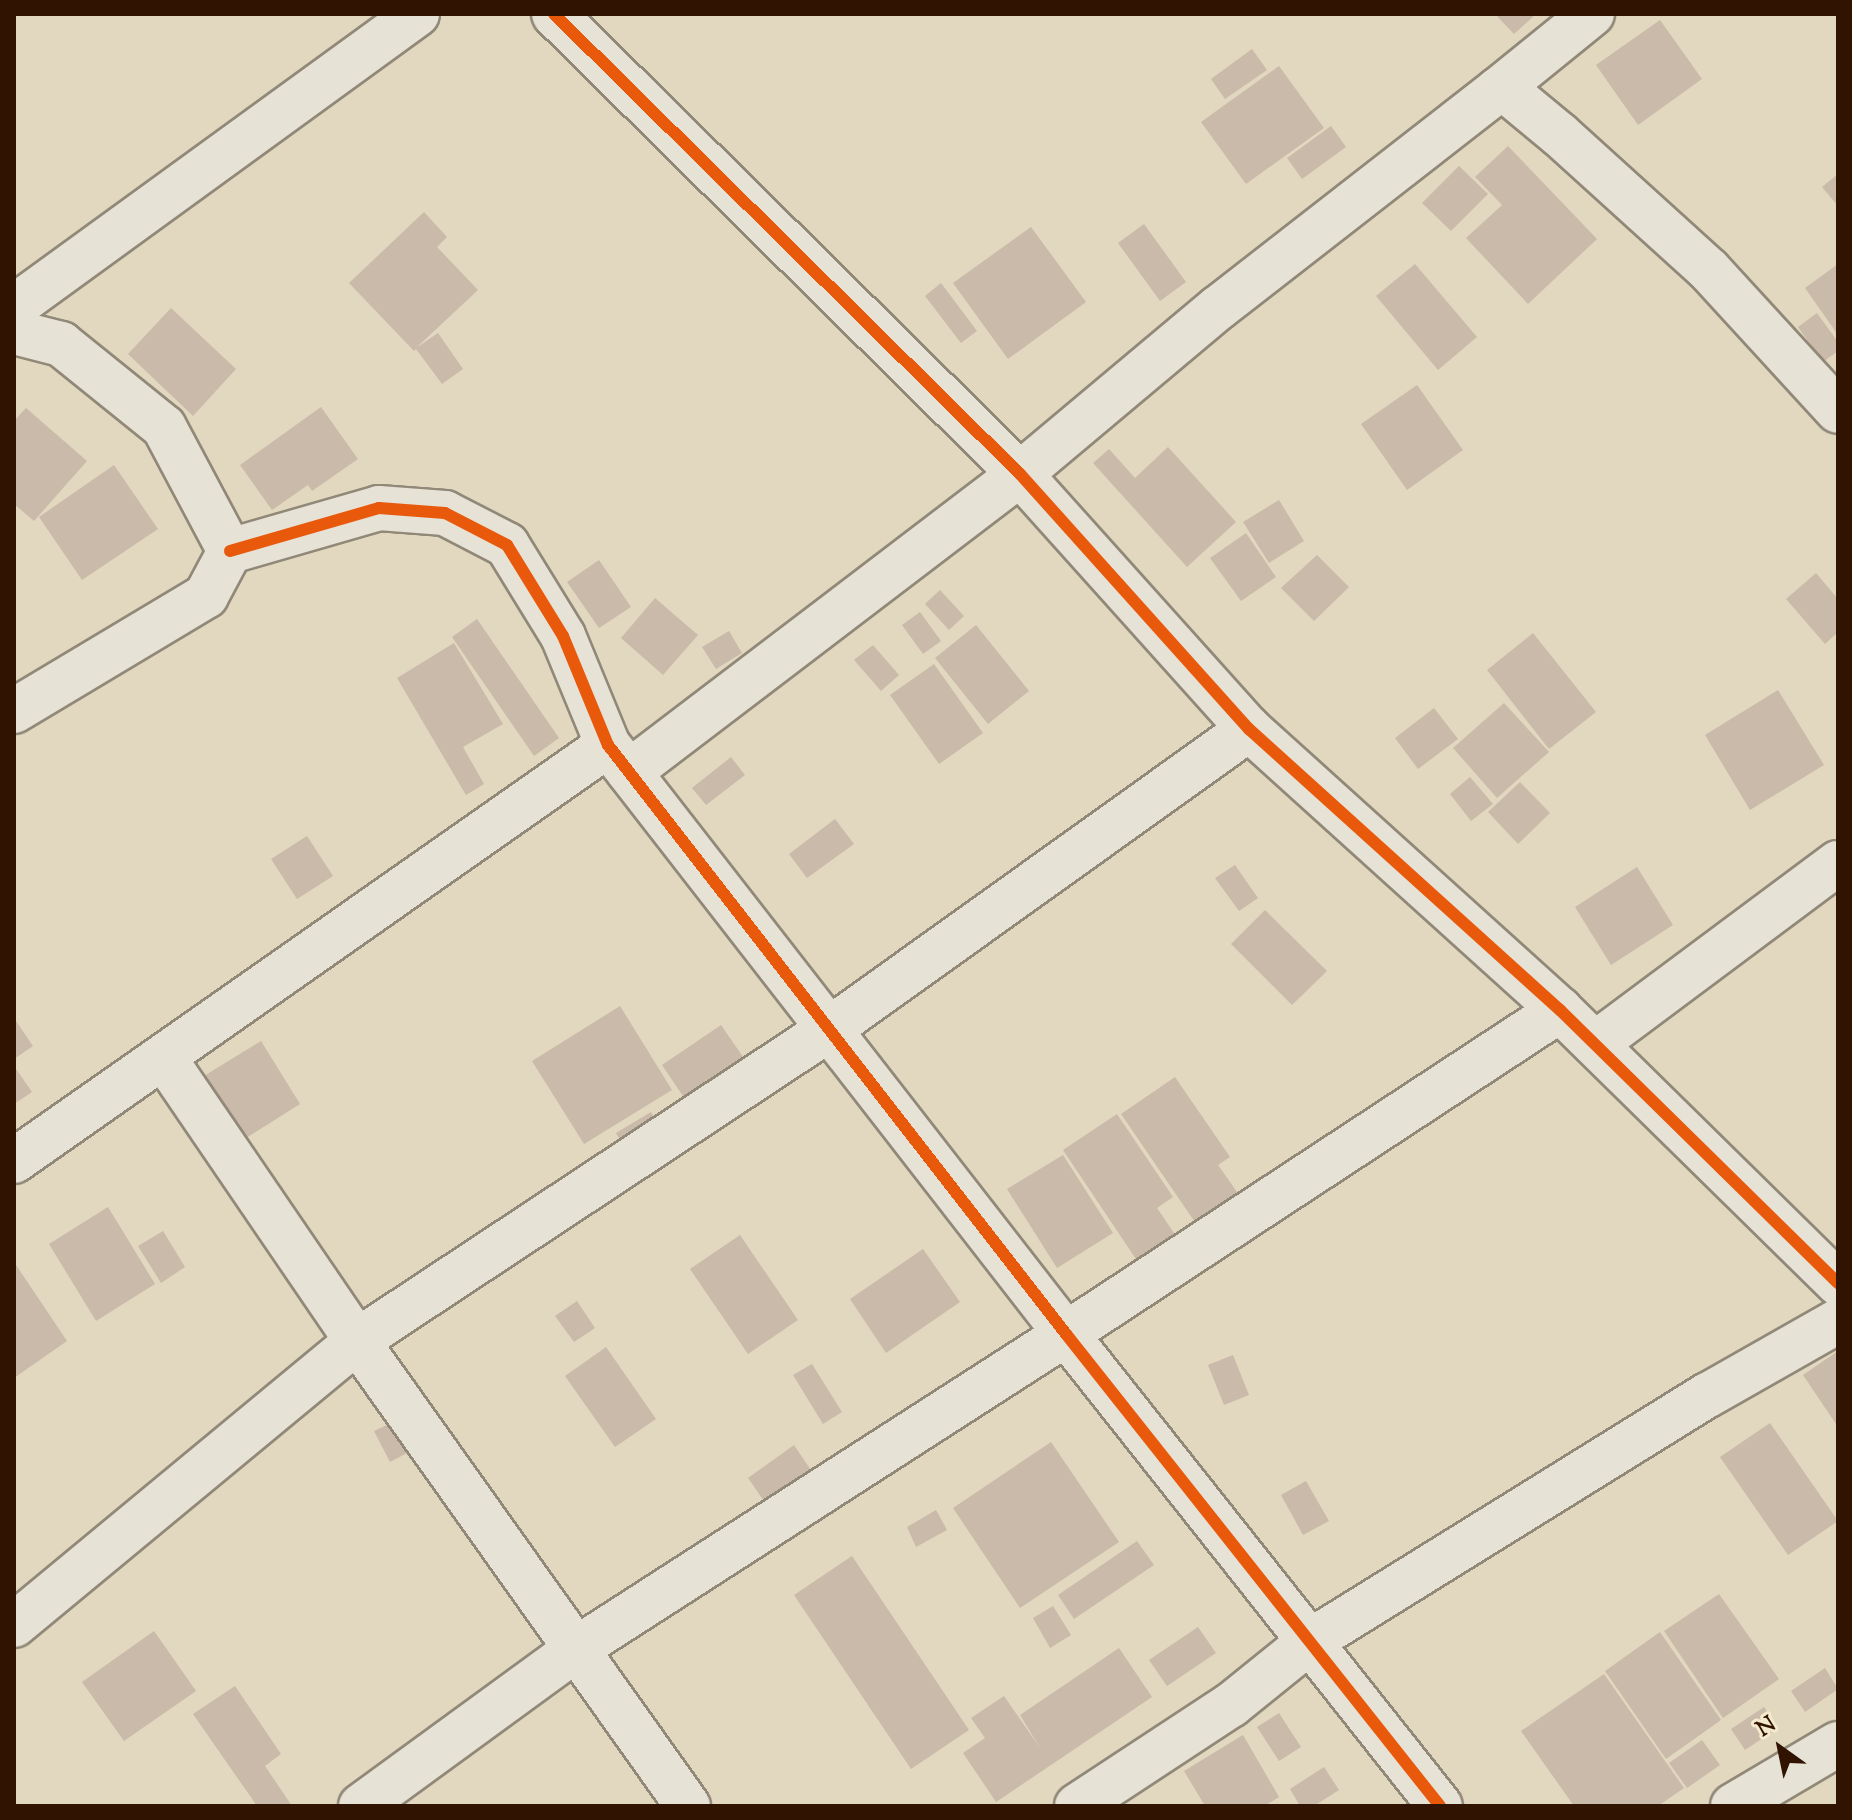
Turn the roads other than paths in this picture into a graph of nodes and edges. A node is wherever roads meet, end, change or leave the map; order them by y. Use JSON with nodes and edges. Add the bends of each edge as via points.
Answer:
{"nodes":[{"id":1,"x":417,"y":14,"type":"edge"},
{"id":2,"x":554,"y":14,"type":"edge"},
{"id":3,"x":1592,"y":14,"type":"edge"},
{"id":4,"x":1498,"y":90,"type":"junction"},
{"id":5,"x":14,"y":307,"type":"edge"},
{"id":6,"x":14,"y":332,"type":"edge"},
{"id":7,"x":1838,"y":411,"type":"edge"},
{"id":8,"x":1020,"y":474,"type":"junction"},
{"id":9,"x":230,"y":551,"type":"junction"},
{"id":10,"x":14,"y":711,"type":"edge"},
{"id":11,"x":1249,"y":729,"type":"junction"},
{"id":12,"x":619,"y":758,"type":"junction"},
{"id":13,"x":1838,"y":863,"type":"edge"},
{"id":14,"x":1560,"y":1010,"type":"junction"},
{"id":15,"x":831,"y":1028,"type":"junction"},
{"id":16,"x":1595,"y":1044,"type":"junction"},
{"id":17,"x":164,"y":1058,"type":"junction"},
{"id":18,"x":14,"y":1161,"type":"edge"},
{"id":19,"x":1837,"y":1290,"type":"edge"},
{"id":20,"x":1066,"y":1334,"type":"junction"},
{"id":21,"x":357,"y":1341,"type":"junction"},
{"id":22,"x":14,"y":1625,"type":"edge"},
{"id":23,"x":1309,"y":1642,"type":"junction"},
{"id":24,"x":576,"y":1649,"type":"junction"},
{"id":25,"x":1838,"y":1744,"type":"edge"},
{"id":26,"x":361,"y":1806,"type":"edge"},
{"id":27,"x":688,"y":1806,"type":"edge"},
{"id":28,"x":1077,"y":1806,"type":"edge"},
{"id":29,"x":1440,"y":1806,"type":"edge"},
{"id":30,"x":1733,"y":1806,"type":"edge"}],
"edges":[{"from":1,"to":5,"type":"street"},
{"from":2,"to":8,"type":"street"},
{"from":3,"to":4,"type":"street"},
{"from":4,"to":7,"type":"street","via":[[1508,92],[1560,135],[1709,270]]},
{"from":4,"to":8,"type":"street","via":[[1218,308]]},
{"from":6,"to":9,"type":"street","via":[[61,344],[164,427]]},
{"from":8,"to":11,"type":"street"},
{"from":8,"to":12,"type":"street"},
{"from":9,"to":10,"type":"street","via":[[206,596]]},
{"from":9,"to":12,"type":"street","via":[[379,508],[445,513],[507,545],[563,636]]},
{"from":11,"to":14,"type":"street"},
{"from":11,"to":15,"type":"street"},
{"from":12,"to":15,"type":"street"},
{"from":12,"to":17,"type":"street"},
{"from":13,"to":16,"type":"street"},
{"from":14,"to":16,"type":"street"},
{"from":14,"to":20,"type":"street"},
{"from":15,"to":20,"type":"street"},
{"from":15,"to":21,"type":"street"},
{"from":16,"to":19,"type":"street"},
{"from":17,"to":18,"type":"street"},
{"from":17,"to":21,"type":"street"},
{"from":19,"to":23,"type":"street","via":[[1708,1395]]},
{"from":20,"to":23,"type":"street"},
{"from":20,"to":24,"type":"street"},
{"from":21,"to":22,"type":"street"},
{"from":21,"to":24,"type":"street"},
{"from":23,"to":28,"type":"street","via":[[1231,1705]]},
{"from":23,"to":29,"type":"street"},
{"from":24,"to":26,"type":"street"},
{"from":24,"to":27,"type":"street"},
{"from":25,"to":30,"type":"street"}]}
